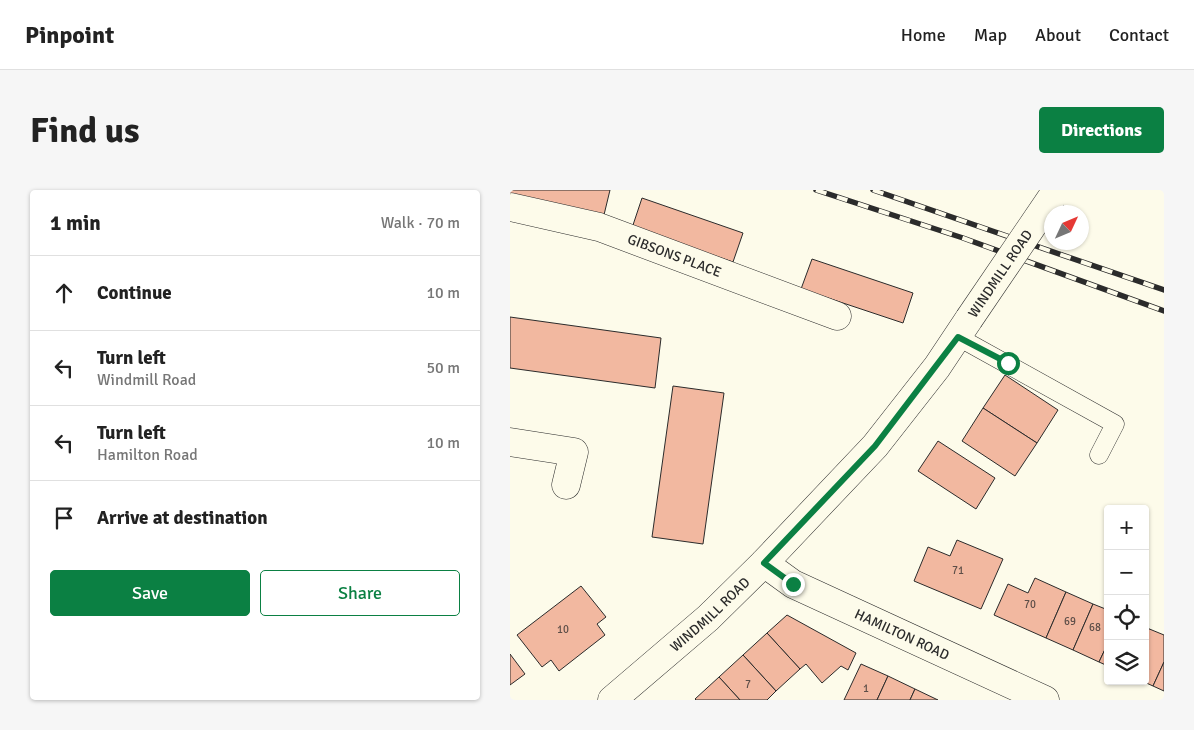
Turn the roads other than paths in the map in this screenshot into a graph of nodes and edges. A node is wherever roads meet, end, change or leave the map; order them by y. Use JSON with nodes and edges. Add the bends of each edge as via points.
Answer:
{"nodes":[{"id":1,"x":1053,"y":194,"type":"edge"},
{"id":2,"x":510,"y":206,"type":"edge"},
{"id":3,"x":837,"y":316,"type":"dead end"},
{"id":4,"x":964,"y":328,"type":"junction"},
{"id":5,"x":510,"y":442,"type":"edge"},
{"id":6,"x":1099,"y":455,"type":"dead end"},
{"id":7,"x":566,"y":485,"type":"dead end"},
{"id":8,"x":764,"y":563,"type":"junction"},
{"id":9,"x":612,"y":700,"type":"edge"},
{"id":10,"x":1045,"y":700,"type":"edge"}],
"edges":[{"from":1,"to":4,"type":"street","name":"WINDMILL ROAD","bridge":true},
{"from":2,"to":3,"type":"street","name":"GIBSONS PLACE","via":[[599,227]]},
{"from":4,"to":6,"type":"lane","via":[[1116,424]]},
{"from":4,"to":8,"type":"street","name":"WINDMILL ROAD","via":[[875,446]]},
{"from":5,"to":7,"type":"street","via":[[574,452]]},
{"from":8,"to":9,"type":"street","name":"WINDMILL ROAD","via":[[708,618]]},
{"from":8,"to":10,"type":"street","name":"HAMILTON ROAD","via":[[793,584]]}]}
